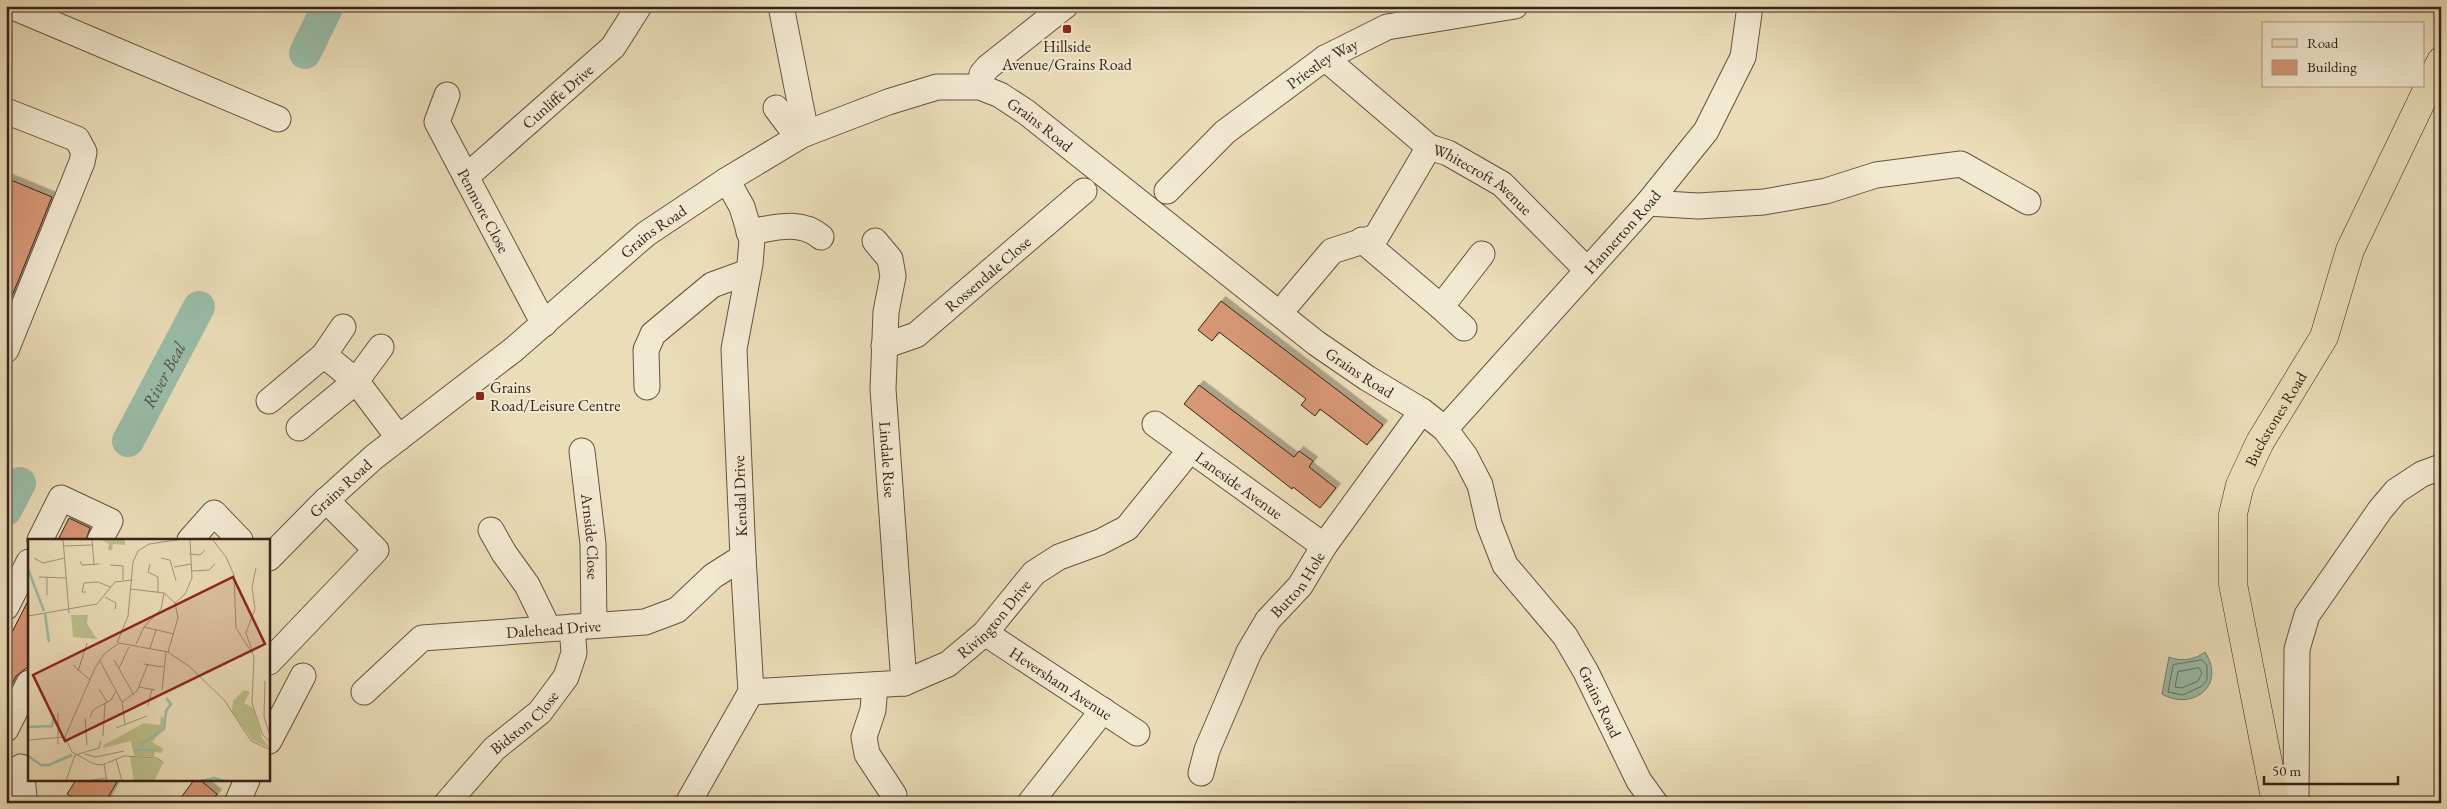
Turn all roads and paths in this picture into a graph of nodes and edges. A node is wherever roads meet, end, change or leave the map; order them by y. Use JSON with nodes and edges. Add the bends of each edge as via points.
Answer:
{"nodes":[{"id":1,"x":10,"y":6,"type":"edge"},
{"id":2,"x":639,"y":6,"type":"edge"},
{"id":3,"x":781,"y":6,"type":"edge"},
{"id":4,"x":1065,"y":6,"type":"edge"},
{"id":5,"x":1515,"y":6,"type":"edge"},
{"id":6,"x":1750,"y":6,"type":"edge"},
{"id":7,"x":6,"y":17,"type":"edge"},
{"id":8,"x":1325,"y":58,"type":"junction"},
{"id":9,"x":2441,"y":62,"type":"edge"},
{"id":10,"x":980,"y":87,"type":"junction"},
{"id":11,"x":447,"y":95,"type":"dead end"},
{"id":12,"x":776,"y":108,"type":"dead end"},
{"id":13,"x":6,"y":111,"type":"edge"},
{"id":14,"x":278,"y":119,"type":"dead end"},
{"id":15,"x":802,"y":135,"type":"junction"},
{"id":16,"x":1429,"y":147,"type":"junction"},
{"id":17,"x":466,"y":177,"type":"junction"},
{"id":18,"x":727,"y":180,"type":"junction"},
{"id":19,"x":1084,"y":191,"type":"dead end"},
{"id":20,"x":1167,"y":191,"type":"dead end"},
{"id":21,"x":2028,"y":202,"type":"dead end"},
{"id":22,"x":1648,"y":203,"type":"junction"},
{"id":23,"x":749,"y":232,"type":"junction"},
{"id":24,"x":821,"y":237,"type":"dead end"},
{"id":25,"x":1362,"y":240,"type":"junction"},
{"id":26,"x":875,"y":241,"type":"dead end"},
{"id":27,"x":1482,"y":254,"type":"dead end"},
{"id":28,"x":1587,"y":270,"type":"junction"},
{"id":29,"x":748,"y":272,"type":"junction"},
{"id":30,"x":1289,"y":302,"type":"dead end"},
{"id":31,"x":1441,"y":308,"type":"junction"},
{"id":32,"x":544,"y":324,"type":"junction"},
{"id":33,"x":343,"y":327,"type":"dead end"},
{"id":34,"x":1464,"y":328,"type":"dead end"},
{"id":35,"x":884,"y":346,"type":"junction"},
{"id":36,"x":381,"y":347,"type":"dead end"},
{"id":37,"x":6,"y":350,"type":"edge"},
{"id":38,"x":324,"y":355,"type":"junction"},
{"id":39,"x":356,"y":381,"type":"junction"},
{"id":40,"x":647,"y":387,"type":"dead end"},
{"id":41,"x":269,"y":401,"type":"dead end"},
{"id":42,"x":1422,"y":411,"type":"junction"},
{"id":43,"x":1154,"y":424,"type":"dead end"},
{"id":44,"x":299,"y":428,"type":"dead end"},
{"id":45,"x":1445,"y":429,"type":"junction"},
{"id":46,"x":398,"y":438,"type":"junction"},
{"id":47,"x":1190,"y":450,"type":"junction"},
{"id":48,"x":582,"y":451,"type":"dead end"},
{"id":49,"x":2441,"y":467,"type":"edge"},
{"id":50,"x":326,"y":500,"type":"junction"},
{"id":51,"x":491,"y":530,"type":"dead end"},
{"id":52,"x":40,"y":539,"type":"edge"},
{"id":53,"x":101,"y":539,"type":"edge"},
{"id":54,"x":191,"y":539,"type":"edge"},
{"id":55,"x":239,"y":539,"type":"edge"},
{"id":56,"x":1324,"y":546,"type":"junction"},
{"id":57,"x":270,"y":557,"type":"edge"},
{"id":58,"x":743,"y":557,"type":"junction"},
{"id":59,"x":28,"y":564,"type":"edge"},
{"id":60,"x":6,"y":607,"type":"edge"},
{"id":61,"x":583,"y":625,"type":"junction"},
{"id":62,"x":548,"y":628,"type":"junction"},
{"id":63,"x":986,"y":632,"type":"junction"},
{"id":64,"x":270,"y":661,"type":"edge"},
{"id":65,"x":303,"y":676,"type":"dead end"},
{"id":66,"x":904,"y":683,"type":"junction"},
{"id":67,"x":875,"y":685,"type":"junction"},
{"id":68,"x":28,"y":686,"type":"edge"},
{"id":69,"x":364,"y":692,"type":"dead end"},
{"id":70,"x":751,"y":692,"type":"junction"},
{"id":71,"x":1103,"y":710,"type":"junction"},
{"id":72,"x":6,"y":729,"type":"edge"},
{"id":73,"x":1137,"y":733,"type":"dead end"},
{"id":74,"x":270,"y":739,"type":"edge"},
{"id":75,"x":19,"y":767,"type":"edge"},
{"id":76,"x":1201,"y":773,"type":"dead end"},
{"id":77,"x":894,"y":796,"type":"dead end"},
{"id":78,"x":22,"y":803,"type":"edge"},
{"id":79,"x":447,"y":803,"type":"edge"},
{"id":80,"x":688,"y":803,"type":"edge"},
{"id":81,"x":1030,"y":803,"type":"edge"},
{"id":82,"x":1655,"y":803,"type":"edge"},
{"id":83,"x":2276,"y":803,"type":"edge"},
{"id":84,"x":2296,"y":803,"type":"edge"}],
"edges":[{"from":1,"to":7,"type":"street"},
{"from":1,"to":14,"type":"street"},
{"from":2,"to":17,"type":"street","name":"Cunliffe Drive","via":[[613,46]]},
{"from":3,"to":15,"type":"street"},
{"from":4,"to":10,"type":"street","via":[[988,67],[982,74]]},
{"from":5,"to":8,"type":"street","name":"Priestley Way","via":[[1386,28]]},
{"from":6,"to":22,"type":"street","name":"Hannerton Road","via":[[1743,57],[1706,131]]},
{"from":8,"to":16,"type":"street","name":"Whitecroft Avenue"},
{"from":8,"to":20,"type":"street","name":"Priestley Way","via":[[1225,132]]},
{"from":9,"to":83,"type":"main road","name":"Buckstones Road","via":[[2350,250],[2324,337],[2260,442],[2240,485],[2233,514],[2233,584]]},
{"from":10,"to":15,"type":"street","name":"Grains Road","via":[[937,87]]},
{"from":10,"to":42,"type":"street","name":"Grains Road","via":[[1000,95],[1026,112],[1316,343]]},
{"from":11,"to":17,"type":"street","name":"Penmore Close","via":[[437,122]]},
{"from":12,"to":15,"type":"street"},
{"from":13,"to":37,"type":"street","via":[[77,140],[84,152]]},
{"from":15,"to":18,"type":"street","name":"Grains Road"},
{"from":16,"to":25,"type":"street","via":[[1376,238]]},
{"from":16,"to":28,"type":"street","name":"Whitecroft Avenue","via":[[1502,184]]},
{"from":17,"to":32,"type":"street","name":"Penmore Close"},
{"from":18,"to":23,"type":"street","name":"Kendal Drive","via":[[736,194]]},
{"from":18,"to":32,"type":"street","name":"Grains Road","via":[[646,234]]},
{"from":19,"to":35,"type":"street","name":"Rossendale Close","via":[[916,335]]},
{"from":21,"to":22,"type":"street","via":[[1961,164],[1876,175],[1826,191],[1764,202],[1698,206]]},
{"from":22,"to":28,"type":"street","name":"Hannerton Road"},
{"from":23,"to":24,"type":"street","via":[[803,227]]},
{"from":23,"to":29,"type":"street","name":"Kendal Drive","via":[[752,240]]},
{"from":25,"to":30,"type":"street","via":[[1332,252]]},
{"from":25,"to":31,"type":"street"},
{"from":26,"to":35,"type":"street","name":"Lindale Rise","via":[[890,259],[893,276]]},
{"from":27,"to":31,"type":"street"},
{"from":28,"to":45,"type":"street","name":"Hannerton Road"},
{"from":29,"to":40,"type":"street","via":[[712,285],[653,334],[646,350]]},
{"from":29,"to":58,"type":"street","name":"Kendal Drive","via":[[734,349]]},
{"from":31,"to":34,"type":"street"},
{"from":32,"to":46,"type":"street","name":"Grains Road"},
{"from":33,"to":38,"type":"street"},
{"from":35,"to":66,"type":"street","name":"Lindale Rise","via":[[883,389]]},
{"from":36,"to":39,"type":"street"},
{"from":38,"to":39,"type":"street"},
{"from":38,"to":41,"type":"street"},
{"from":39,"to":44,"type":"street"},
{"from":39,"to":46,"type":"street"},
{"from":42,"to":45,"type":"street","name":"Grains Road"},
{"from":42,"to":56,"type":"street","name":"Button Hole"},
{"from":43,"to":47,"type":"street","name":"Laneside Avenue"},
{"from":45,"to":82,"type":"street","name":"Grains Road","via":[[1465,456],[1480,485],[1489,524],[1505,565],[1565,636],[1639,781]]},
{"from":46,"to":50,"type":"street","name":"Grains Road"},
{"from":47,"to":56,"type":"street","name":"Laneside Avenue"},
{"from":47,"to":63,"type":"street","name":"Rivington Drive","via":[[1127,528],[1059,557],[1034,573]]},
{"from":48,"to":61,"type":"street","name":"Arnside Close","via":[[593,544]]},
{"from":49,"to":84,"type":"street","via":[[2422,474],[2396,491],[2307,615],[2297,649]]},
{"from":50,"to":57,"type":"street","name":"Grains Road"},
{"from":50,"to":64,"type":"street","via":[[376,550]]},
{"from":51,"to":62,"type":"street","via":[[527,585]]},
{"from":52,"to":53,"type":"street","via":[[61,498],[110,521]]},
{"from":54,"to":55,"type":"street","via":[[214,513]]},
{"from":56,"to":76,"type":"street","name":"Button Hole","via":[[1300,586],[1268,620],[1249,652],[1207,750]]},
{"from":58,"to":61,"type":"street","name":"Dalehead Drive","via":[[713,576],[677,610],[644,622]]},
{"from":58,"to":70,"type":"street","name":"Kendal Drive"},
{"from":59,"to":60,"type":"street"},
{"from":61,"to":62,"type":"street","name":"Dalehead Drive"},
{"from":61,"to":79,"type":"street","name":"Bidston Close","via":[[566,677],[540,712],[494,749]]},
{"from":62,"to":69,"type":"street","name":"Dalehead Drive","via":[[422,638]]},
{"from":63,"to":66,"type":"street","name":"Rivington Drive","via":[[948,664]]},
{"from":63,"to":71,"type":"street","name":"Heversham Avenue"},
{"from":65,"to":74,"type":"street"},
{"from":66,"to":67,"type":"street","name":"Rivington Drive"},
{"from":67,"to":70,"type":"street","name":"Rivington Drive"},
{"from":67,"to":77,"type":"street","via":[[873,710],[864,737],[867,754]]},
{"from":68,"to":72,"type":"street"},
{"from":70,"to":80,"type":"street"},
{"from":71,"to":73,"type":"street","name":"Heversham Avenue"},
{"from":71,"to":81,"type":"street"},
{"from":75,"to":78,"type":"street"}]}
